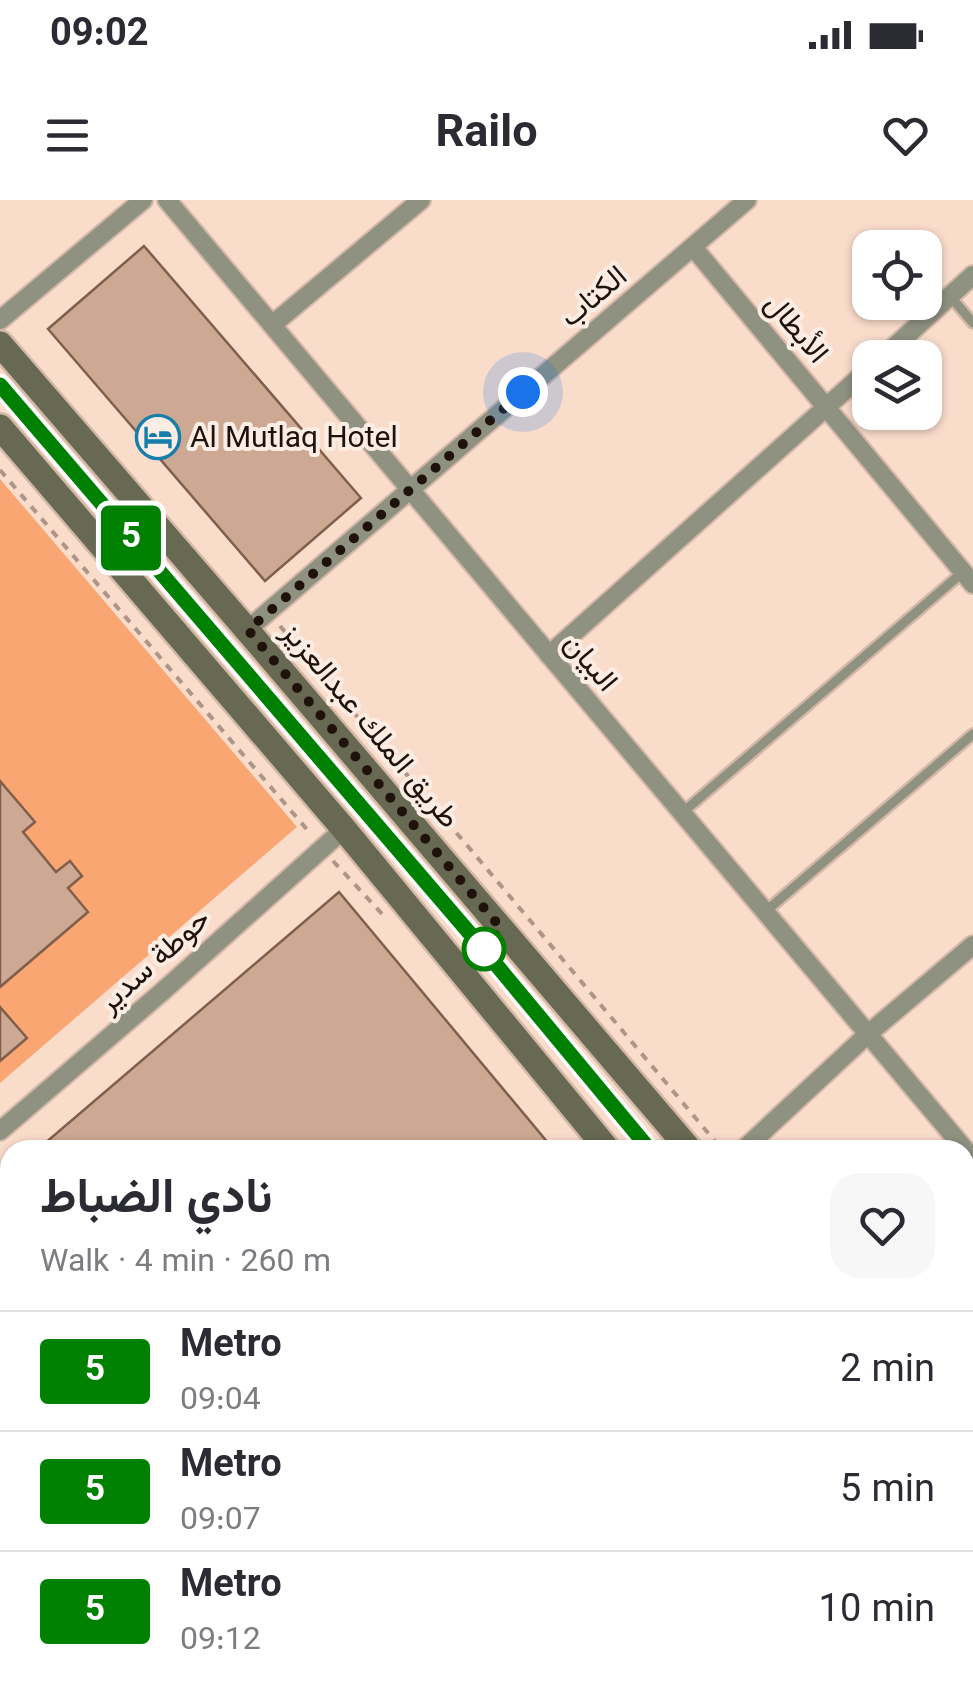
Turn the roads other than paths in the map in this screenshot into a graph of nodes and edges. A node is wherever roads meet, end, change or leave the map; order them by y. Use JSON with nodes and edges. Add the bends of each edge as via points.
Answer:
{"nodes":[{"id":1,"x":143,"y":200,"type":"edge"},
{"id":2,"x":167,"y":200,"type":"edge"},
{"id":3,"x":421,"y":200,"type":"edge"},
{"id":4,"x":747,"y":200,"type":"edge"},
{"id":5,"x":693,"y":246,"type":"junction"},
{"id":6,"x":973,"y":276,"type":"edge"},
{"id":7,"x":950,"y":296,"type":"junction"},
{"id":8,"x":0,"y":320,"type":"edge"},
{"id":9,"x":973,"y":322,"type":"edge"},
{"id":10,"x":272,"y":326,"type":"junction"},
{"id":11,"x":902,"y":340,"type":"edge"},
{"id":12,"x":0,"y":344,"type":"edge"},
{"id":13,"x":852,"y":384,"type":"edge"},
{"id":14,"x":826,"y":407,"type":"junction"},
{"id":15,"x":0,"y":427,"type":"edge"},
{"id":16,"x":409,"y":488,"type":"junction"},
{"id":17,"x":968,"y":578,"type":"edge"},
{"id":18,"x":248,"y":630,"type":"junction"},
{"id":19,"x":550,"y":656,"type":"junction"},
{"id":20,"x":973,"y":734,"type":"edge"},
{"id":21,"x":682,"y":813,"type":"junction"},
{"id":22,"x":344,"y":829,"type":"junction"},
{"id":23,"x":765,"y":912,"type":"junction"},
{"id":24,"x":973,"y":945,"type":"edge"},
{"id":25,"x":868,"y":1034,"type":"junction"},
{"id":26,"x":0,"y":1131,"type":"edge"},
{"id":27,"x":600,"y":1140,"type":"edge"},
{"id":28,"x":682,"y":1140,"type":"edge"},
{"id":29,"x":754,"y":1140,"type":"edge"},
{"id":30,"x":956,"y":1140,"type":"edge"}],
"edges":[{"from":1,"to":8,"type":"street"},
{"from":2,"to":10,"type":"street","name":"البيان"},
{"from":3,"to":10,"type":"street"},
{"from":4,"to":5,"type":"street","name":"الكتاب"},
{"from":5,"to":14,"type":"street","name":"الأبطال"},
{"from":5,"to":16,"type":"street","name":"الكتاب"},
{"from":6,"to":7,"type":"street"},
{"from":7,"to":9,"type":"lane"},
{"from":7,"to":11,"type":"street"},
{"from":10,"to":16,"type":"street","name":"البيان"},
{"from":12,"to":18,"type":"main road","name":"طريق الملك عبدالعزيز"},
{"from":13,"to":14,"type":"street"},
{"from":14,"to":17,"type":"street","name":"الأبطال"},
{"from":14,"to":19,"type":"street"},
{"from":15,"to":22,"type":"main road"},
{"from":16,"to":18,"type":"street","name":"الكتاب"},
{"from":16,"to":19,"type":"street","name":"البيان"},
{"from":17,"to":21,"type":"lane"},
{"from":18,"to":28,"type":"main road","name":"طريق الملك عبدالعزيز"},
{"from":19,"to":21,"type":"street","name":"البيان"},
{"from":20,"to":23,"type":"lane"},
{"from":21,"to":23,"type":"street","name":"البيان"},
{"from":22,"to":26,"type":"street","name":"حوطة سدير"},
{"from":22,"to":27,"type":"main road"},
{"from":23,"to":25,"type":"street","name":"البيان"},
{"from":24,"to":25,"type":"street"},
{"from":25,"to":29,"type":"street"},
{"from":25,"to":30,"type":"street","name":"البيان"}]}
